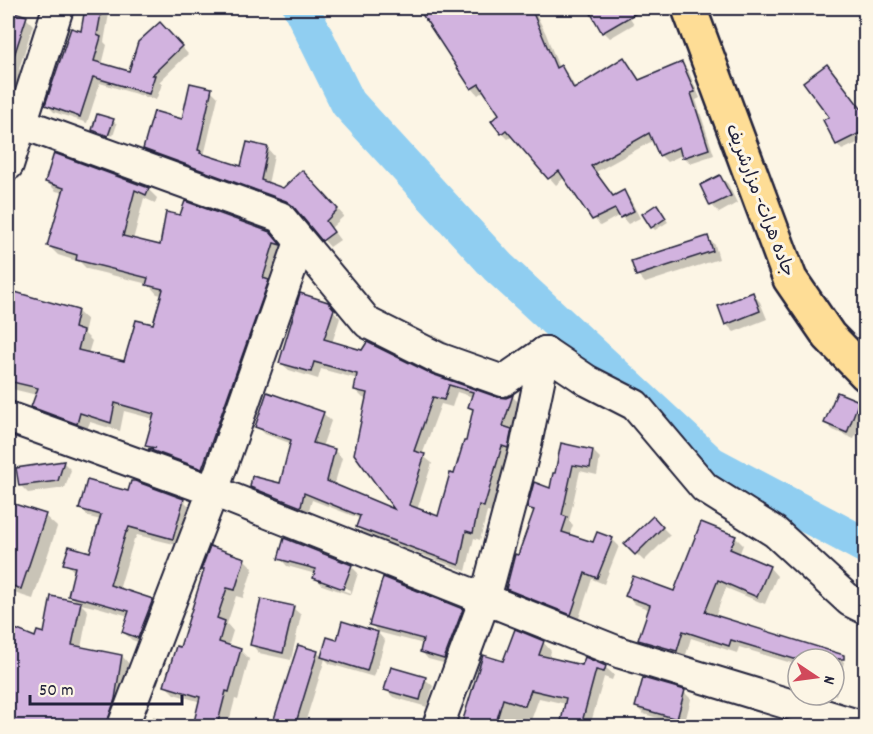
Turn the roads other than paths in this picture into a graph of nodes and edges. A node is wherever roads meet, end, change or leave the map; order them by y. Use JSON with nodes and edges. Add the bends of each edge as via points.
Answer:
{"nodes":[{"id":1,"x":58,"y":8,"type":"edge"},
{"id":2,"x":688,"y":8,"type":"edge"},
{"id":3,"x":21,"y":123,"type":"junction"},
{"id":4,"x":8,"y":165,"type":"edge"},
{"id":5,"x":300,"y":242,"type":"junction"},
{"id":6,"x":545,"y":352,"type":"junction"},
{"id":7,"x":866,"y":374,"type":"edge"},
{"id":8,"x":8,"y":417,"type":"edge"},
{"id":9,"x":213,"y":491,"type":"junction"},
{"id":10,"x":485,"y":599,"type":"junction"},
{"id":11,"x":866,"y":609,"type":"edge"},
{"id":12,"x":866,"y":719,"type":"edge"},
{"id":13,"x":123,"y":726,"type":"edge"},
{"id":14,"x":438,"y":726,"type":"edge"},
{"id":15,"x":862,"y":726,"type":"edge"}],
"edges":[{"from":1,"to":3,"type":"street"},
{"from":2,"to":7,"type":"highway","name":"جاده هرات- مزارشریف","via":[[790,279],[829,336]]},
{"from":3,"to":4,"type":"street"},
{"from":3,"to":5,"type":"street","via":[[280,217]]},
{"from":5,"to":6,"type":"street","via":[[368,323],[438,358],[503,381]]},
{"from":5,"to":9,"type":"street"},
{"from":6,"to":10,"type":"street","via":[[525,449]]},
{"from":6,"to":11,"type":"street","via":[[588,381],[635,405],[705,488],[775,532],[850,601]]},
{"from":8,"to":9,"type":"street"},
{"from":9,"to":10,"type":"street"},
{"from":9,"to":13,"type":"street"},
{"from":10,"to":14,"type":"street"},
{"from":10,"to":15,"type":"street","via":[[621,653]]},
{"from":12,"to":15,"type":"street"}]}
